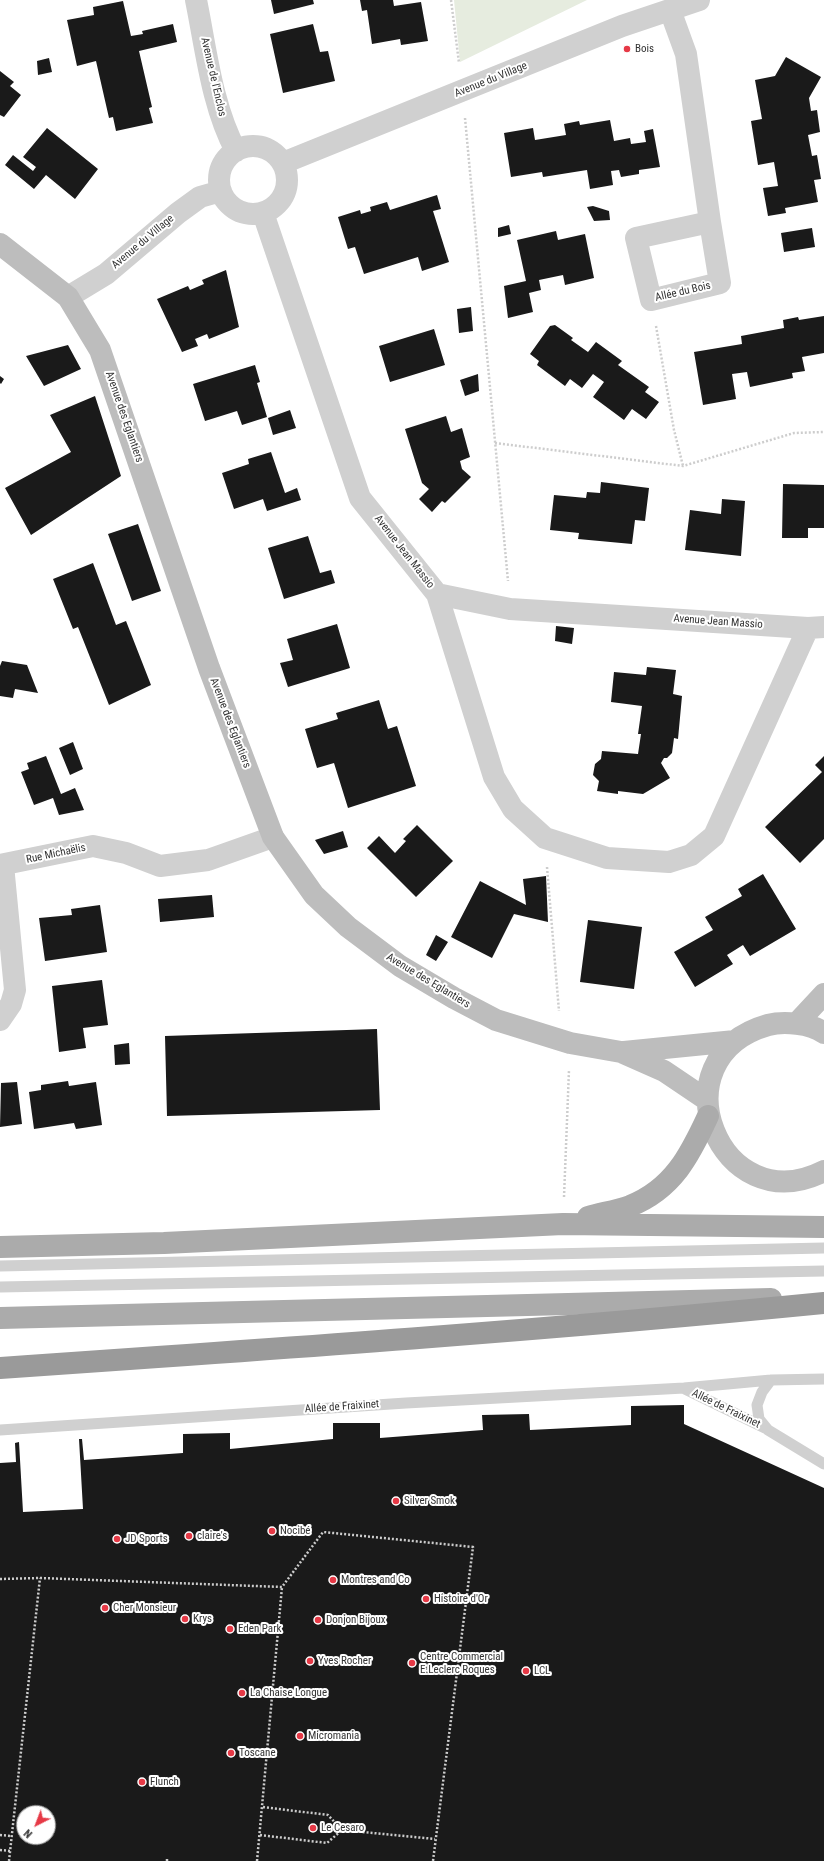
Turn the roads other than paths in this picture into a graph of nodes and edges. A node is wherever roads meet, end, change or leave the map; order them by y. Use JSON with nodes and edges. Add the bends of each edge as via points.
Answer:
{"nodes":[{"id":1,"x":196,"y":0,"type":"edge"},
{"id":2,"x":699,"y":0,"type":"edge"},
{"id":3,"x":670,"y":10,"type":"junction"},
{"id":4,"x":236,"y":152,"type":"junction"},
{"id":5,"x":283,"y":164,"type":"junction"},
{"id":6,"x":221,"y":191,"type":"junction"},
{"id":7,"x":263,"y":213,"type":"junction"},
{"id":8,"x":710,"y":222,"type":"junction"},
{"id":9,"x":0,"y":244,"type":"edge"},
{"id":10,"x":68,"y":297,"type":"junction"},
{"id":11,"x":436,"y":594,"type":"junction"},
{"id":12,"x":816,"y":627,"type":"edge"},
{"id":13,"x":273,"y":837,"type":"junction"},
{"id":14,"x":1,"y":865,"type":"edge"},
{"id":15,"x":824,"y":994,"type":"edge"},
{"id":16,"x":0,"y":1020,"type":"edge"},
{"id":17,"x":797,"y":1023,"type":"junction"},
{"id":18,"x":824,"y":1033,"type":"edge"},
{"id":19,"x":735,"y":1041,"type":"junction"},
{"id":20,"x":621,"y":1052,"type":"junction"},
{"id":21,"x":708,"y":1108,"type":"junction"},
{"id":22,"x":824,"y":1171,"type":"edge"},
{"id":23,"x":563,"y":1224,"type":"junction"},
{"id":24,"x":824,"y":1228,"type":"edge"},
{"id":25,"x":0,"y":1247,"type":"edge"},
{"id":26,"x":824,"y":1248,"type":"edge"},
{"id":27,"x":0,"y":1266,"type":"edge"},
{"id":28,"x":824,"y":1271,"type":"edge"},
{"id":29,"x":0,"y":1287,"type":"edge"},
{"id":30,"x":824,"y":1298,"type":"edge"},
{"id":31,"x":824,"y":1303,"type":"edge"},
{"id":32,"x":0,"y":1318,"type":"edge"},
{"id":33,"x":0,"y":1368,"type":"edge"},
{"id":34,"x":824,"y":1379,"type":"edge"},
{"id":35,"x":771,"y":1380,"type":"junction"},
{"id":36,"x":684,"y":1388,"type":"junction"},
{"id":37,"x":0,"y":1430,"type":"edge"},
{"id":38,"x":768,"y":1430,"type":"junction"},
{"id":39,"x":824,"y":1464,"type":"edge"}],
"edges":[{"from":1,"to":4,"type":"street","name":"Avenue de l'Enclos","via":[[217,101],[226,134]]},
{"from":2,"to":3,"type":"street","name":"Avenue du Village"},
{"from":3,"to":5,"type":"street","name":"Avenue du Village","via":[[622,26]]},
{"from":3,"to":8,"type":"street","name":"Allée du Bois","via":[[686,54]]},
{"from":4,"to":5,"type":"street","via":[[241,148],[262,147],[276,155]]},
{"from":4,"to":6,"type":"street","via":[[222,165],[219,178]]},
{"from":5,"to":7,"type":"street","via":[[287,172],[288,186],[283,198],[274,208]]},
{"from":6,"to":7,"type":"street","via":[[227,202],[237,211],[249,214]]},
{"from":6,"to":10,"type":"street","name":"Avenue du Village","via":[[200,198],[178,213],[106,274]]},
{"from":7,"to":11,"type":"street","name":"Avenue Jean Massio","via":[[360,498]]},
{"from":8,"to":8,"type":"street","name":"Allée du Bois","via":[[636,238],[651,300],[720,283]]},
{"from":9,"to":10,"type":"street","name":"Avenue des Eglantiers"},
{"from":10,"to":13,"type":"street","name":"Avenue des Eglantiers","via":[[100,350],[209,668]]},
{"from":11,"to":12,"type":"street","name":"Avenue Jean Massio","via":[[510,609]]},
{"from":11,"to":12,"type":"street","via":[[494,777],[513,809],[545,838],[607,858],[669,862],[691,856],[714,836]]},
{"from":13,"to":14,"type":"street","name":"Rue Michaëlis","via":[[208,860],[160,866],[126,853],[93,846]]},
{"from":13,"to":20,"type":"street","name":"Avenue des Eglantiers","via":[[314,895],[348,927],[400,966],[496,1020],[570,1043]]},
{"from":14,"to":16,"type":"street","via":[[15,990],[11,1004]]},
{"from":15,"to":17,"type":"street"},
{"from":17,"to":18,"type":"street"},
{"from":17,"to":19,"type":"street","via":[[775,1023],[754,1029]]},
{"from":19,"to":20,"type":"street","name":"Avenue des Eglantiers"},
{"from":19,"to":21,"type":"street","via":[[722,1055],[713,1071]]},
{"from":20,"to":21,"type":"street","name":"Avenue des Eglantiers","via":[[664,1070]]},
{"from":21,"to":22,"type":"street","via":[[716,1138],[729,1156],[746,1170],[768,1179],[790,1181],[813,1177]]},
{"from":21,"to":23,"type":"main road","via":[[692,1151],[664,1185],[630,1206]]},
{"from":23,"to":24,"type":"main road"},
{"from":23,"to":25,"type":"main road","via":[[172,1242]]},
{"from":26,"to":27,"type":"lane"},
{"from":28,"to":29,"type":"lane"},
{"from":30,"to":32,"type":"main road"},
{"from":31,"to":33,"type":"highway","via":[[386,1342]]},
{"from":34,"to":35,"type":"lane","name":"Allée de Fraixinet"},
{"from":35,"to":36,"type":"lane","name":"Allée de Fraixinet"},
{"from":35,"to":38,"type":"lane","name":"Allée de Fraixinet","via":[[756,1405],[759,1420]]},
{"from":36,"to":37,"type":"lane","name":"Allée de Fraixinet","via":[[406,1403]]},
{"from":36,"to":38,"type":"lane","name":"Allée de Fraixinet"},
{"from":38,"to":39,"type":"lane","name":"Allée de Fraixinet"}]}
